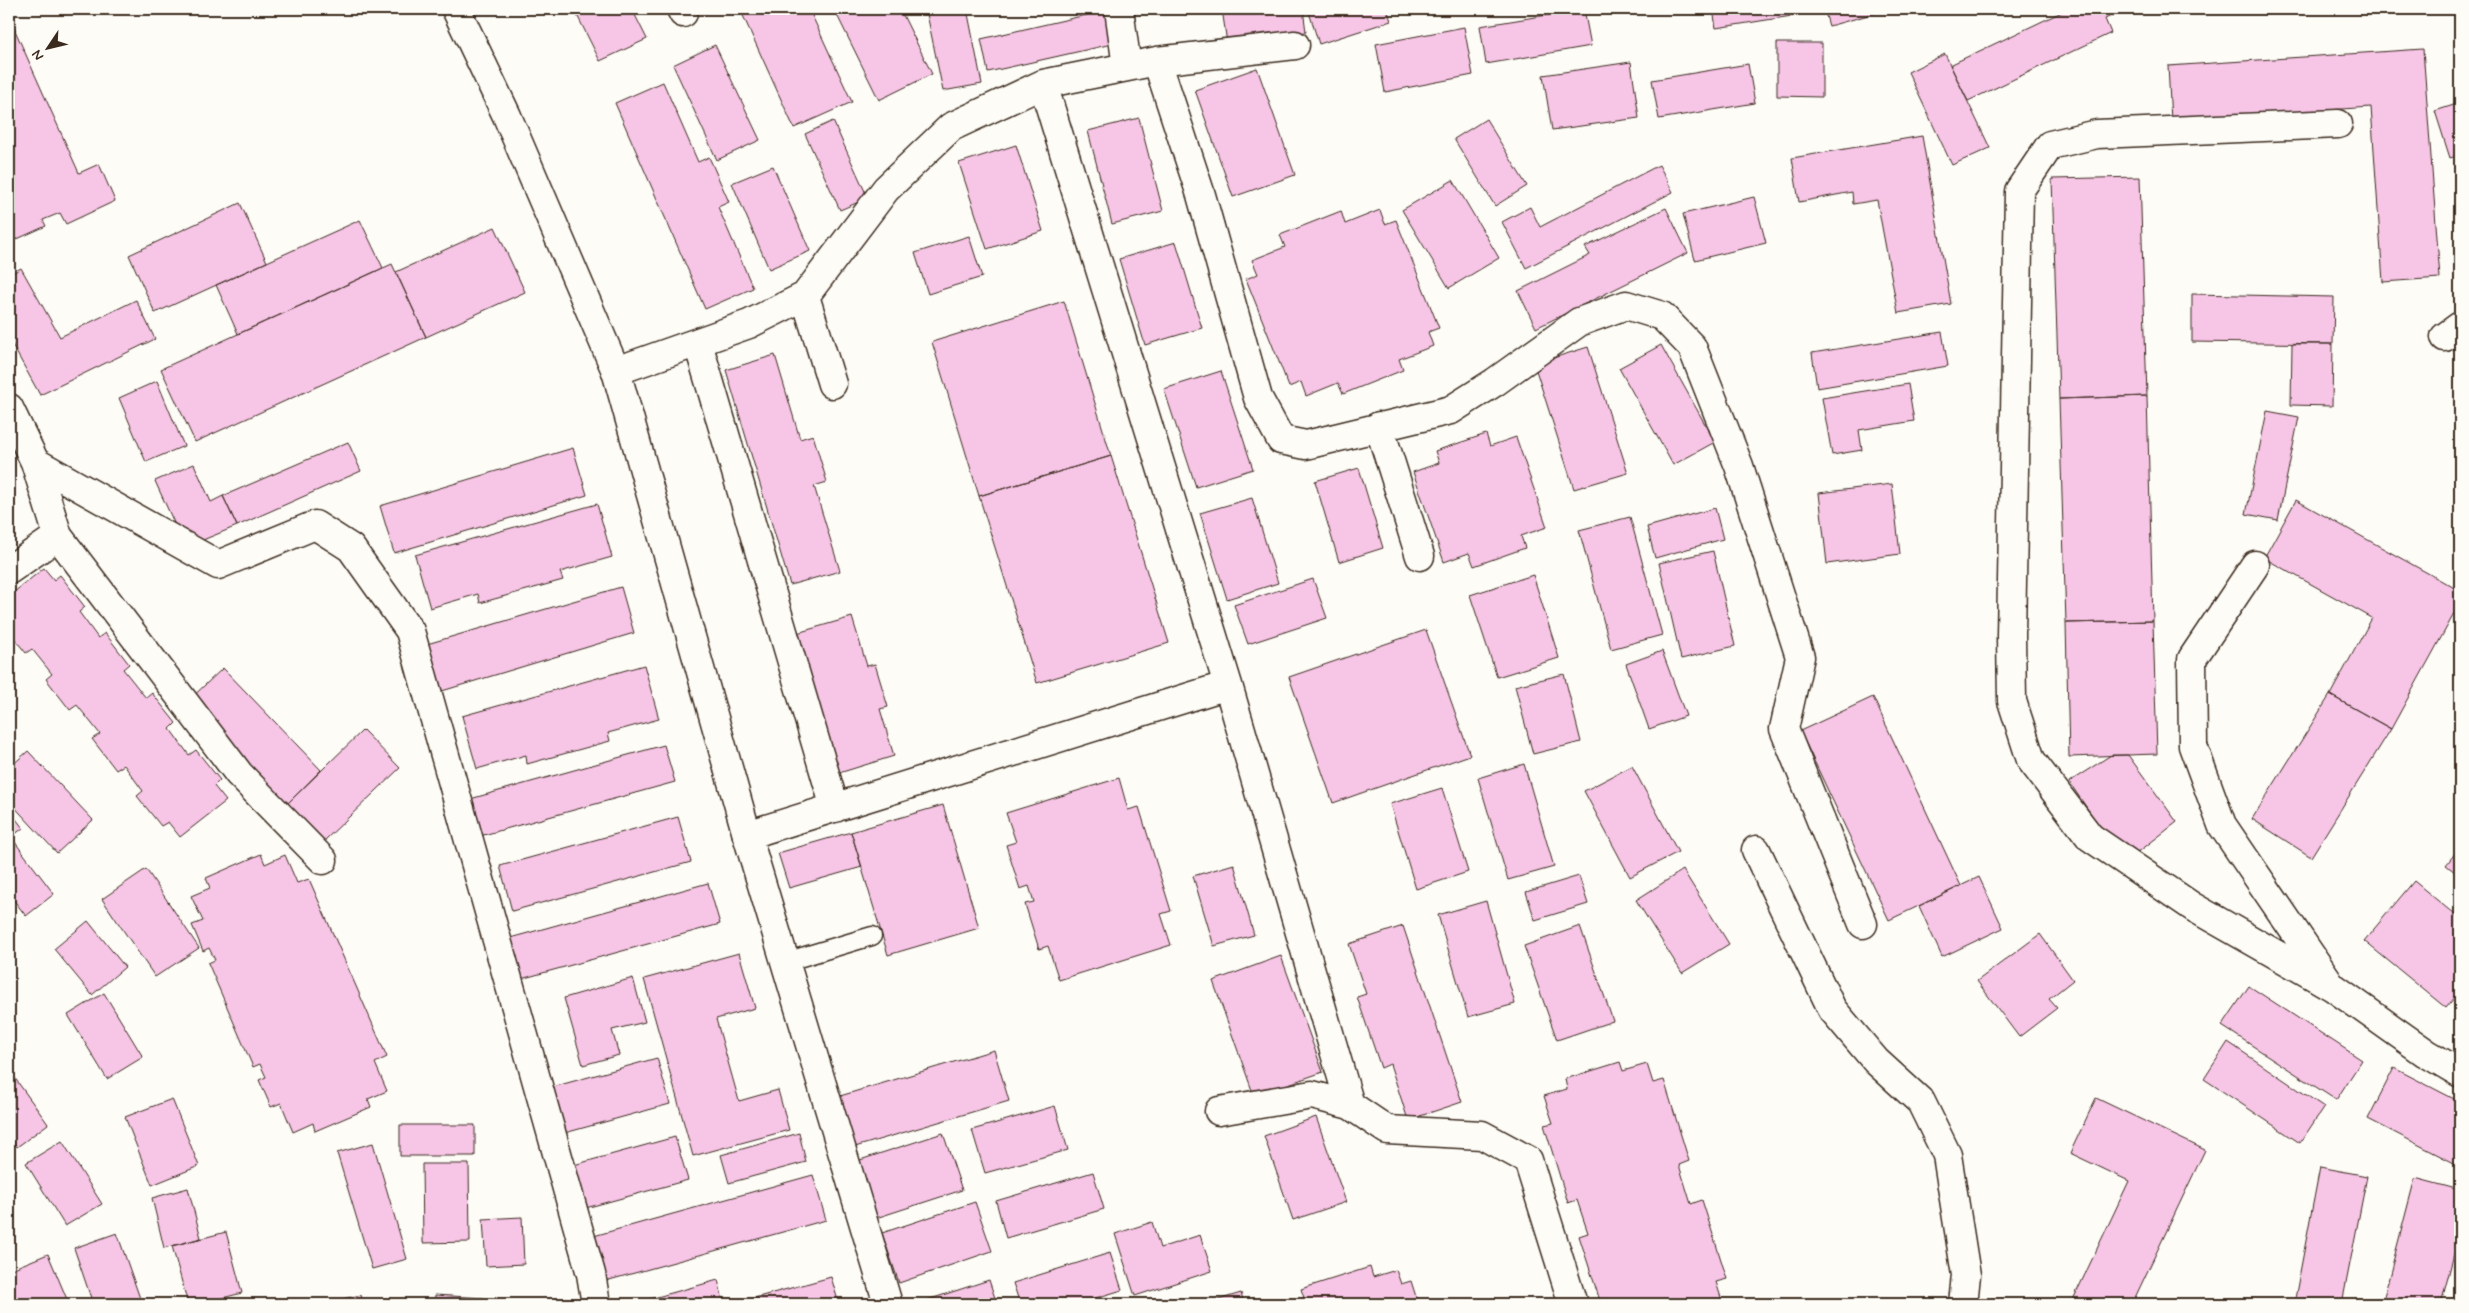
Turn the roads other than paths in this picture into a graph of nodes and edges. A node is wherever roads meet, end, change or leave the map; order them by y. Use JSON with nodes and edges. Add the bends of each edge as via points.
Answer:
{"nodes":[{"id":1,"x":456,"y":9,"type":"edge"},
{"id":2,"x":1119,"y":9,"type":"edge"},
{"id":3,"x":1295,"y":45,"type":"dead end"},
{"id":4,"x":1157,"y":61,"type":"junction"},
{"id":5,"x":1127,"y":67,"type":"junction"},
{"id":6,"x":1044,"y":84,"type":"junction"},
{"id":7,"x":2338,"y":124,"type":"dead end"},
{"id":8,"x":805,"y":296,"type":"junction"},
{"id":9,"x":698,"y":343,"type":"junction"},
{"id":10,"x":616,"y":371,"type":"junction"},
{"id":11,"x":832,"y":384,"type":"dead end"},
{"id":12,"x":9,"y":408,"type":"edge"},
{"id":13,"x":1379,"y":426,"type":"junction"},
{"id":14,"x":35,"y":462,"type":"junction"},
{"id":15,"x":58,"y":536,"type":"junction"},
{"id":16,"x":1420,"y":556,"type":"dead end"},
{"id":17,"x":2255,"y":565,"type":"dead end"},
{"id":18,"x":9,"y":570,"type":"edge"},
{"id":19,"x":1228,"y":685,"type":"junction"},
{"id":20,"x":835,"y":808,"type":"junction"},
{"id":21,"x":747,"y":836,"type":"junction"},
{"id":22,"x":1756,"y":850,"type":"dead end"},
{"id":23,"x":323,"y":860,"type":"dead end"},
{"id":24,"x":1863,"y":924,"type":"dead end"},
{"id":25,"x":872,"y":936,"type":"dead end"},
{"id":26,"x":785,"y":962,"type":"junction"},
{"id":27,"x":2332,"y":987,"type":"junction"},
{"id":28,"x":2460,"y":1073,"type":"edge"},
{"id":29,"x":1350,"y":1105,"type":"junction"},
{"id":30,"x":1219,"y":1111,"type":"dead end"},
{"id":31,"x":596,"y":1304,"type":"edge"},
{"id":32,"x":888,"y":1304,"type":"edge"},
{"id":33,"x":1573,"y":1304,"type":"edge"},
{"id":34,"x":1962,"y":1304,"type":"edge"}],
"edges":[{"from":1,"to":10,"type":"street","via":[[507,116]]},
{"from":2,"to":5,"type":"street"},
{"from":3,"to":4,"type":"street"},
{"from":4,"to":5,"type":"street"},
{"from":4,"to":13,"type":"street","via":[[1201,194],[1258,398],[1281,440],[1306,445]]},
{"from":5,"to":6,"type":"street"},
{"from":6,"to":8,"type":"street","via":[[951,127],[886,189]]},
{"from":6,"to":19,"type":"street"},
{"from":7,"to":27,"type":"street","via":[[2097,134],[2050,145],[2018,190],[2010,636],[2012,700],[2031,760],[2090,837],[2193,907]]},
{"from":8,"to":9,"type":"street","via":[[750,324]]},
{"from":8,"to":11,"type":"street"},
{"from":9,"to":10,"type":"street"},
{"from":9,"to":20,"type":"street"},
{"from":10,"to":21,"type":"street"},
{"from":12,"to":14,"type":"street"},
{"from":13,"to":16,"type":"street"},
{"from":13,"to":24,"type":"street","via":[[1451,410],[1579,322],[1626,304],[1662,316],[1668,322],[1692,347],[1739,466],[1800,658],[1784,729]]},
{"from":14,"to":15,"type":"street"},
{"from":14,"to":31,"type":"street","via":[[218,566],[315,525],[351,548],[410,631],[591,1274]]},
{"from":15,"to":18,"type":"street"},
{"from":15,"to":23,"type":"street","via":[[239,774]]},
{"from":17,"to":27,"type":"street","via":[[2192,659],[2193,746],[2222,825]]},
{"from":19,"to":20,"type":"street"},
{"from":19,"to":29,"type":"street"},
{"from":20,"to":21,"type":"street"},
{"from":21,"to":26,"type":"street"},
{"from":22,"to":34,"type":"street","via":[[1832,1009],[1876,1061],[1921,1102],[1947,1155],[1966,1275]]},
{"from":25,"to":26,"type":"lane"},
{"from":26,"to":32,"type":"street"},
{"from":27,"to":28,"type":"street"},
{"from":29,"to":30,"type":"street","via":[[1312,1095]]},
{"from":29,"to":33,"type":"street","via":[[1387,1130],[1482,1135],[1528,1160]]}]}
